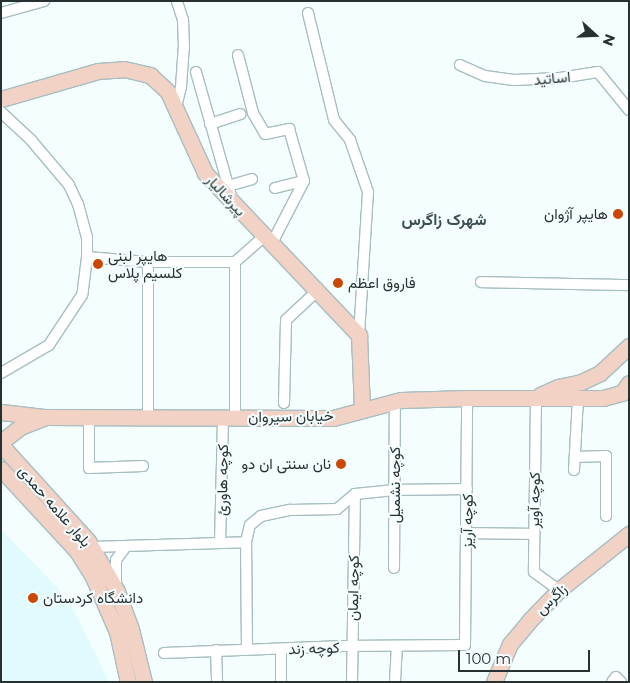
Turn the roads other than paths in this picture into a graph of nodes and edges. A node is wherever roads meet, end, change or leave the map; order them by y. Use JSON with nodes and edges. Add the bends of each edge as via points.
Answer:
{"nodes":[{"id":1,"x":44,"y":1,"type":"edge"},
{"id":2,"x":176,"y":1,"type":"edge"},
{"id":3,"x":1,"y":13,"type":"edge"},
{"id":4,"x":308,"y":13,"type":"dead end"},
{"id":5,"x":238,"y":55,"type":"dead end"},
{"id":6,"x":460,"y":65,"type":"dead end"},
{"id":7,"x":196,"y":72,"type":"dead end"},
{"id":8,"x":1,"y":99,"type":"edge"},
{"id":9,"x":176,"y":107,"type":"junction"},
{"id":10,"x":629,"y":110,"type":"edge"},
{"id":11,"x":1,"y":112,"type":"edge"},
{"id":12,"x":240,"y":114,"type":"dead end"},
{"id":13,"x":210,"y":124,"type":"junction"},
{"id":14,"x":252,"y":179,"type":"dead end"},
{"id":15,"x":304,"y":181,"type":"junction"},
{"id":16,"x":228,"y":186,"type":"junction"},
{"id":17,"x":275,"y":188,"type":"dead end"},
{"id":18,"x":234,"y":205,"type":"junction"},
{"id":19,"x":269,"y":239,"type":"junction"},
{"id":20,"x":87,"y":257,"type":"junction"},
{"id":21,"x":148,"y":262,"type":"junction"},
{"id":22,"x":235,"y":262,"type":"junction"},
{"id":23,"x":481,"y":282,"type":"dead end"},
{"id":24,"x":629,"y":285,"type":"edge"},
{"id":25,"x":317,"y":291,"type":"junction"},
{"id":26,"x":359,"y":335,"type":"junction"},
{"id":27,"x":629,"y":346,"type":"edge"},
{"id":28,"x":1,"y":373,"type":"edge"},
{"id":29,"x":629,"y":383,"type":"edge"},
{"id":30,"x":467,"y":398,"type":"junction"},
{"id":31,"x":536,"y":398,"type":"junction"},
{"id":32,"x":578,"y":398,"type":"junction"},
{"id":33,"x":395,"y":401,"type":"junction"},
{"id":34,"x":284,"y":403,"type":"dead end"},
{"id":35,"x":362,"y":409,"type":"junction"},
{"id":36,"x":1,"y":412,"type":"edge"},
{"id":37,"x":44,"y":417,"type":"junction"},
{"id":38,"x":89,"y":417,"type":"junction"},
{"id":39,"x":148,"y":417,"type":"junction"},
{"id":40,"x":229,"y":417,"type":"junction"},
{"id":41,"x":1,"y":444,"type":"edge"},
{"id":42,"x":575,"y":457,"type":"junction"},
{"id":43,"x":143,"y":466,"type":"dead end"},
{"id":44,"x":1,"y":469,"type":"edge"},
{"id":45,"x":574,"y":470,"type":"dead end"},
{"id":46,"x":467,"y":489,"type":"junction"},
{"id":47,"x":395,"y":490,"type":"junction"},
{"id":48,"x":356,"y":494,"type":"junction"},
{"id":49,"x":606,"y":516,"type":"dead end"},
{"id":50,"x":466,"y":533,"type":"junction"},
{"id":51,"x":534,"y":534,"type":"junction"},
{"id":52,"x":629,"y":534,"type":"edge"},
{"id":53,"x":220,"y":542,"type":"junction"},
{"id":54,"x":246,"y":542,"type":"junction"},
{"id":55,"x":126,"y":546,"type":"junction"},
{"id":56,"x":92,"y":547,"type":"junction"},
{"id":57,"x":394,"y":568,"type":"dead end"},
{"id":58,"x":559,"y":590,"type":"junction"},
{"id":59,"x":117,"y":591,"type":"junction"},
{"id":60,"x":465,"y":645,"type":"joint"},
{"id":61,"x":352,"y":646,"type":"junction"},
{"id":62,"x":397,"y":646,"type":"junction"},
{"id":63,"x":281,"y":649,"type":"junction"},
{"id":64,"x":216,"y":650,"type":"junction"},
{"id":65,"x":247,"y":650,"type":"junction"},
{"id":66,"x":164,"y":653,"type":"dead end"},
{"id":67,"x":136,"y":681,"type":"edge"},
{"id":68,"x":217,"y":682,"type":"edge"},
{"id":69,"x":281,"y":682,"type":"edge"},
{"id":70,"x":352,"y":682,"type":"edge"},
{"id":71,"x":395,"y":682,"type":"edge"},
{"id":72,"x":494,"y":682,"type":"edge"},
{"id":73,"x":612,"y":682,"type":"edge"},
{"id":74,"x":621,"y":682,"type":"edge"}],
"edges":[{"from":1,"to":3,"type":"street"},
{"from":2,"to":9,"type":"street","via":[[183,20],[184,48]]},
{"from":4,"to":26,"type":"street","via":[[334,120],[350,140],[368,192]]},
{"from":5,"to":15,"type":"street","via":[[253,113],[265,134],[289,129]]},
{"from":6,"to":10,"type":"street","name":"اساتید","via":[[485,76],[514,80],[598,72]]},
{"from":7,"to":13,"type":"street"},
{"from":8,"to":9,"type":"street","name":"پیرشالیار","via":[[98,71],[124,68],[150,75],[168,92]]},
{"from":9,"to":18,"type":"street","name":"پیرشالیار","via":[[205,173]]},
{"from":11,"to":20,"type":"street","via":[[31,140],[69,185],[87,237]]},
{"from":12,"to":13,"type":"street"},
{"from":13,"to":16,"type":"street"},
{"from":14,"to":16,"type":"street"},
{"from":15,"to":17,"type":"street"},
{"from":15,"to":19,"type":"street"},
{"from":16,"to":18,"type":"street"},
{"from":18,"to":19,"type":"street","name":"پیرشالیار"},
{"from":19,"to":22,"type":"street"},
{"from":19,"to":25,"type":"street","name":"پیرشالیار"},
{"from":20,"to":21,"type":"street"},
{"from":20,"to":28,"type":"street","via":[[82,295],[49,345]]},
{"from":21,"to":22,"type":"street"},
{"from":21,"to":39,"type":"street"},
{"from":22,"to":40,"type":"street","name":"کوچه هاورئ"},
{"from":23,"to":24,"type":"street"},
{"from":25,"to":26,"type":"street","name":"پیرشالیار"},
{"from":25,"to":34,"type":"street","via":[[286,320]]},
{"from":26,"to":35,"type":"street"},
{"from":27,"to":31,"type":"street","name":"خیابان سیروان","via":[[600,373],[581,382],[548,390]]},
{"from":29,"to":32,"type":"street","name":"خیابان سیروان","via":[[622,393],[615,396]]},
{"from":30,"to":31,"type":"street","name":"خیابان سیروان"},
{"from":30,"to":33,"type":"street","name":"خیابان سیروان"},
{"from":30,"to":46,"type":"street","name":"کوچه آریز"},
{"from":31,"to":32,"type":"street","name":"خیابان سیروان"},
{"from":31,"to":51,"type":"street","name":"کوچه آویر"},
{"from":32,"to":42,"type":"street"},
{"from":33,"to":35,"type":"street","name":"خیابان سیروان"},
{"from":33,"to":47,"type":"street","name":"کوچه نشمیل"},
{"from":35,"to":40,"type":"street","name":"خیابان سیروان","via":[[333,418]]},
{"from":36,"to":37,"type":"street","name":"خیابان سیروان"},
{"from":37,"to":38,"type":"street","name":"خیابان سیروان"},
{"from":37,"to":41,"type":"street","via":[[20,427]]},
{"from":38,"to":39,"type":"street","name":"خیابان سیروان"},
{"from":38,"to":43,"type":"street","via":[[88,468]]},
{"from":39,"to":40,"type":"street","name":"خیابان سیروان"},
{"from":40,"to":53,"type":"street","name":"کوچه هاورئ"},
{"from":41,"to":56,"type":"street","name":"بلوار علامه حمدی"},
{"from":42,"to":45,"type":"street"},
{"from":42,"to":49,"type":"street","via":[[606,456]]},
{"from":44,"to":67,"type":"street","name":"بلوار علامه حمدی","via":[[77,551],[93,577]]},
{"from":46,"to":47,"type":"street"},
{"from":46,"to":50,"type":"street","name":"کوچه آریز"},
{"from":47,"to":48,"type":"street"},
{"from":47,"to":57,"type":"street","name":"کوچه نشمیل"},
{"from":48,"to":54,"type":"street","via":[[337,509],[290,510],[261,516],[250,525]]},
{"from":48,"to":61,"type":"street","name":"کوچه ایمان"},
{"from":50,"to":51,"type":"street"},
{"from":50,"to":60,"type":"street","name":"کوچه آریز"},
{"from":51,"to":58,"type":"street","name":"کوچه آویر","via":[[534,572]]},
{"from":52,"to":58,"type":"street","name":"زاگرس"},
{"from":53,"to":54,"type":"street"},
{"from":53,"to":55,"type":"street"},
{"from":54,"to":65,"type":"street"},
{"from":55,"to":56,"type":"street"},
{"from":55,"to":59,"type":"street","via":[[116,560]]},
{"from":56,"to":59,"type":"street","name":"بلوار علامه حمدی"},
{"from":58,"to":72,"type":"street","name":"زاگرس","via":[[510,644]]},
{"from":59,"to":67,"type":"street","name":"بلوار علامه حمدی","via":[[131,629]]},
{"from":60,"to":62,"type":"street","name":"کوچه زند"},
{"from":61,"to":62,"type":"street","name":"کوچه زند"},
{"from":61,"to":63,"type":"street","name":"کوچه زند"},
{"from":61,"to":70,"type":"street","name":"کوچه ایمان"},
{"from":62,"to":71,"type":"street"},
{"from":63,"to":65,"type":"street","name":"کوچه زند"},
{"from":63,"to":69,"type":"street"},
{"from":64,"to":65,"type":"street","name":"کوچه زند"},
{"from":64,"to":66,"type":"street","name":"کوچه زند"},
{"from":64,"to":68,"type":"street"},
{"from":73,"to":74,"type":"street","via":[[616,677]]}]}
